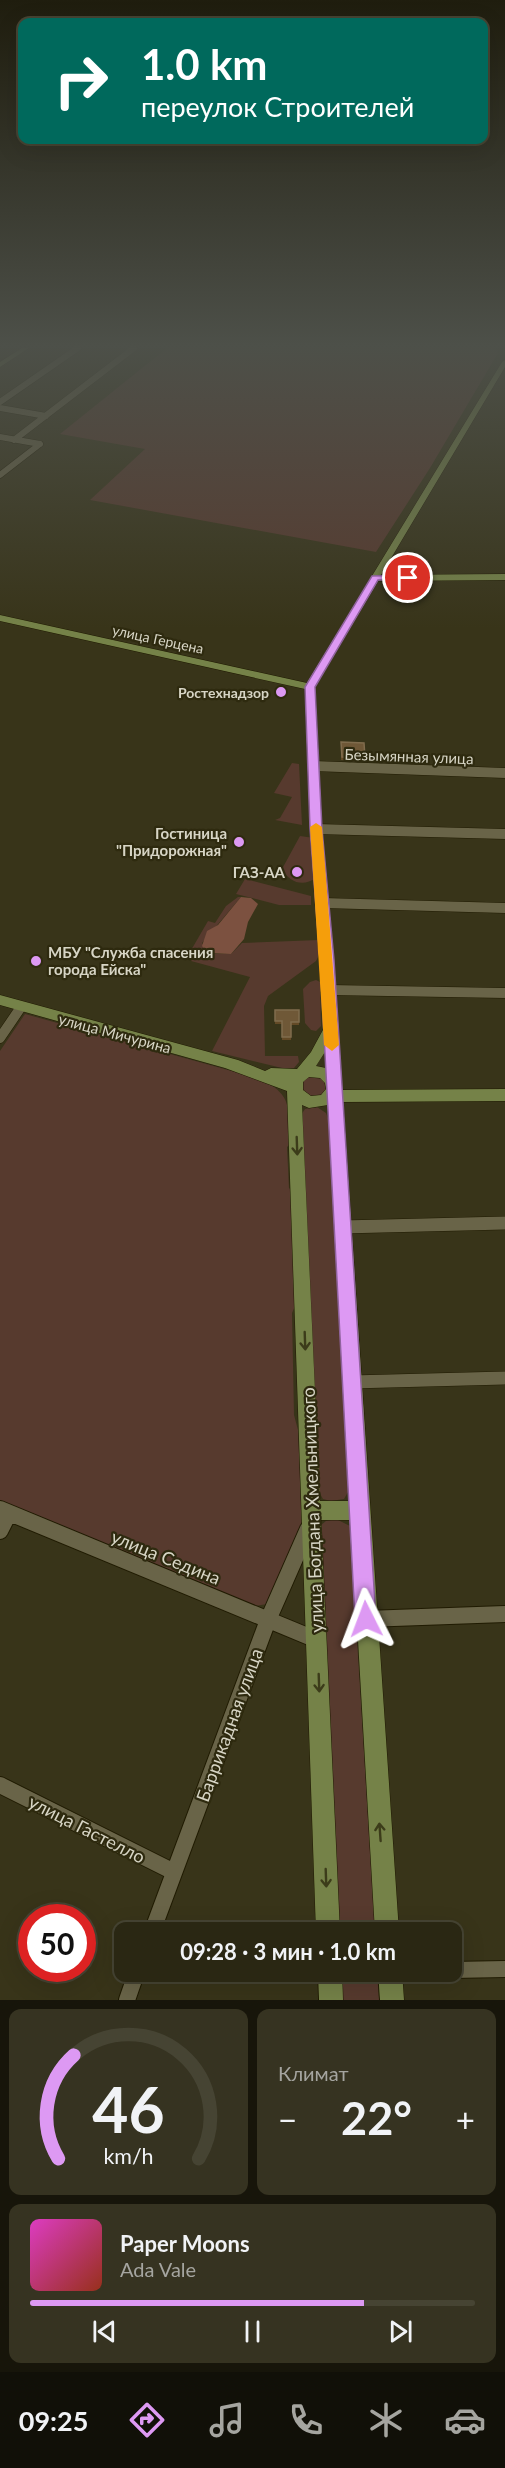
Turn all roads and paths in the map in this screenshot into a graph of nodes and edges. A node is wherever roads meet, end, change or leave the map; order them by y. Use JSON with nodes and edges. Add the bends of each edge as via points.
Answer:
{"nodes":[{"id":1,"x":23,"y":441,"type":"edge"},
{"id":2,"x":456,"y":441,"type":"edge"},
{"id":3,"x":0,"y":475,"type":"edge"},
{"id":4,"x":505,"y":577,"type":"edge"},
{"id":5,"x":375,"y":578,"type":"junction"},
{"id":6,"x":0,"y":618,"type":"edge"},
{"id":7,"x":310,"y":687,"type":"junction"},
{"id":8,"x":313,"y":766,"type":"junction"},
{"id":9,"x":505,"y":773,"type":"edge"},
{"id":10,"x":316,"y":829,"type":"junction"},
{"id":11,"x":505,"y":834,"type":"edge"},
{"id":12,"x":323,"y":903,"type":"junction"},
{"id":13,"x":505,"y":908,"type":"edge"},
{"id":14,"x":329,"y":990,"type":"junction"},
{"id":15,"x":505,"y":993,"type":"edge"},
{"id":16,"x":0,"y":1000,"type":"edge"},
{"id":17,"x":21,"y":1006,"type":"junction"},
{"id":18,"x":331,"y":1029,"type":"junction"},
{"id":19,"x":0,"y":1038,"type":"edge"},
{"id":20,"x":298,"y":1081,"type":"junction"},
{"id":21,"x":334,"y":1091,"type":"junction"},
{"id":22,"x":505,"y":1095,"type":"edge"},
{"id":23,"x":505,"y":1223,"type":"edge"},
{"id":24,"x":342,"y":1227,"type":"junction"},
{"id":25,"x":505,"y":1378,"type":"edge"},
{"id":26,"x":351,"y":1382,"type":"junction"},
{"id":27,"x":4,"y":1511,"type":"edge"},
{"id":28,"x":359,"y":1511,"type":"junction"},
{"id":29,"x":312,"y":1515,"type":"junction"},
{"id":30,"x":0,"y":1531,"type":"edge"},
{"id":31,"x":505,"y":1614,"type":"edge"},
{"id":32,"x":366,"y":1619,"type":"junction"},
{"id":33,"x":268,"y":1620,"type":"junction"},
{"id":34,"x":317,"y":1640,"type":"junction"},
{"id":35,"x":0,"y":1785,"type":"edge"},
{"id":36,"x":174,"y":1872,"type":"junction"},
{"id":37,"x":156,"y":1922,"type":"edge"},
{"id":38,"x":328,"y":1922,"type":"edge"},
{"id":39,"x":386,"y":1922,"type":"edge"},
{"id":40,"x":505,"y":1969,"type":"edge"},
{"id":41,"x":462,"y":1970,"type":"edge"},
{"id":42,"x":133,"y":1982,"type":"edge"},
{"id":43,"x":330,"y":1982,"type":"edge"},
{"id":44,"x":391,"y":1982,"type":"edge"},
{"id":45,"x":127,"y":2000,"type":"edge"},
{"id":46,"x":331,"y":2000,"type":"edge"},
{"id":47,"x":392,"y":2000,"type":"edge"}],
"edges":[{"from":1,"to":3,"type":"street","via":[[40,444]]},
{"from":2,"to":5,"type":"main road"},
{"from":4,"to":5,"type":"main road"},
{"from":5,"to":7,"type":"main road"},
{"from":6,"to":7,"type":"main road","name":"улица Герцена"},
{"from":7,"to":8,"type":"main road"},
{"from":8,"to":9,"type":"street","name":"Безымянная улица"},
{"from":8,"to":10,"type":"main road"},
{"from":10,"to":11,"type":"street"},
{"from":10,"to":12,"type":"main road"},
{"from":12,"to":13,"type":"street"},
{"from":12,"to":14,"type":"main road"},
{"from":14,"to":15,"type":"street"},
{"from":14,"to":18,"type":"main road"},
{"from":16,"to":17,"type":"main road","name":"улица Мичурина"},
{"from":17,"to":19,"type":"street"},
{"from":17,"to":20,"type":"main road","name":"улица Мичурина"},
{"from":18,"to":20,"type":"main road"},
{"from":18,"to":21,"type":"main road"},
{"from":20,"to":21,"type":"main road","via":[[311,1071],[321,1072],[330,1078]]},
{"from":20,"to":21,"type":"main road","via":[[300,1097],[315,1102]]},
{"from":20,"to":29,"type":"main road","name":"улица Богдана Хмельницкого","one_way":true},
{"from":21,"to":22,"type":"main road"},
{"from":21,"to":24,"type":"main road"},
{"from":23,"to":24,"type":"street"},
{"from":24,"to":26,"type":"main road"},
{"from":25,"to":26,"type":"street"},
{"from":26,"to":28,"type":"main road"},
{"from":27,"to":30,"type":"street"},
{"from":27,"to":33,"type":"street","name":"улица Седина"},
{"from":28,"to":29,"type":"main road"},
{"from":28,"to":32,"type":"main road"},
{"from":29,"to":33,"type":"street","name":"Баррикадная улица"},
{"from":29,"to":34,"type":"main road","name":"улица Богдана Хмельницкого"},
{"from":31,"to":32,"type":"street"},
{"from":39,"to":32,"type":"main road","one_way":true},
{"from":33,"to":34,"type":"street","name":"улица Седина"},
{"from":33,"to":36,"type":"street","name":"Баррикадная улица"},
{"from":34,"to":38,"type":"main road","name":"улица Богдана Хмельницкого","one_way":true},
{"from":35,"to":36,"type":"street","name":"улица Гастелло"},
{"from":36,"to":37,"type":"street","name":"Баррикадная улица"},
{"from":40,"to":41,"type":"street"},
{"from":42,"to":45,"type":"street"},
{"from":43,"to":46,"type":"main road"},
{"from":44,"to":47,"type":"main road"}]}
